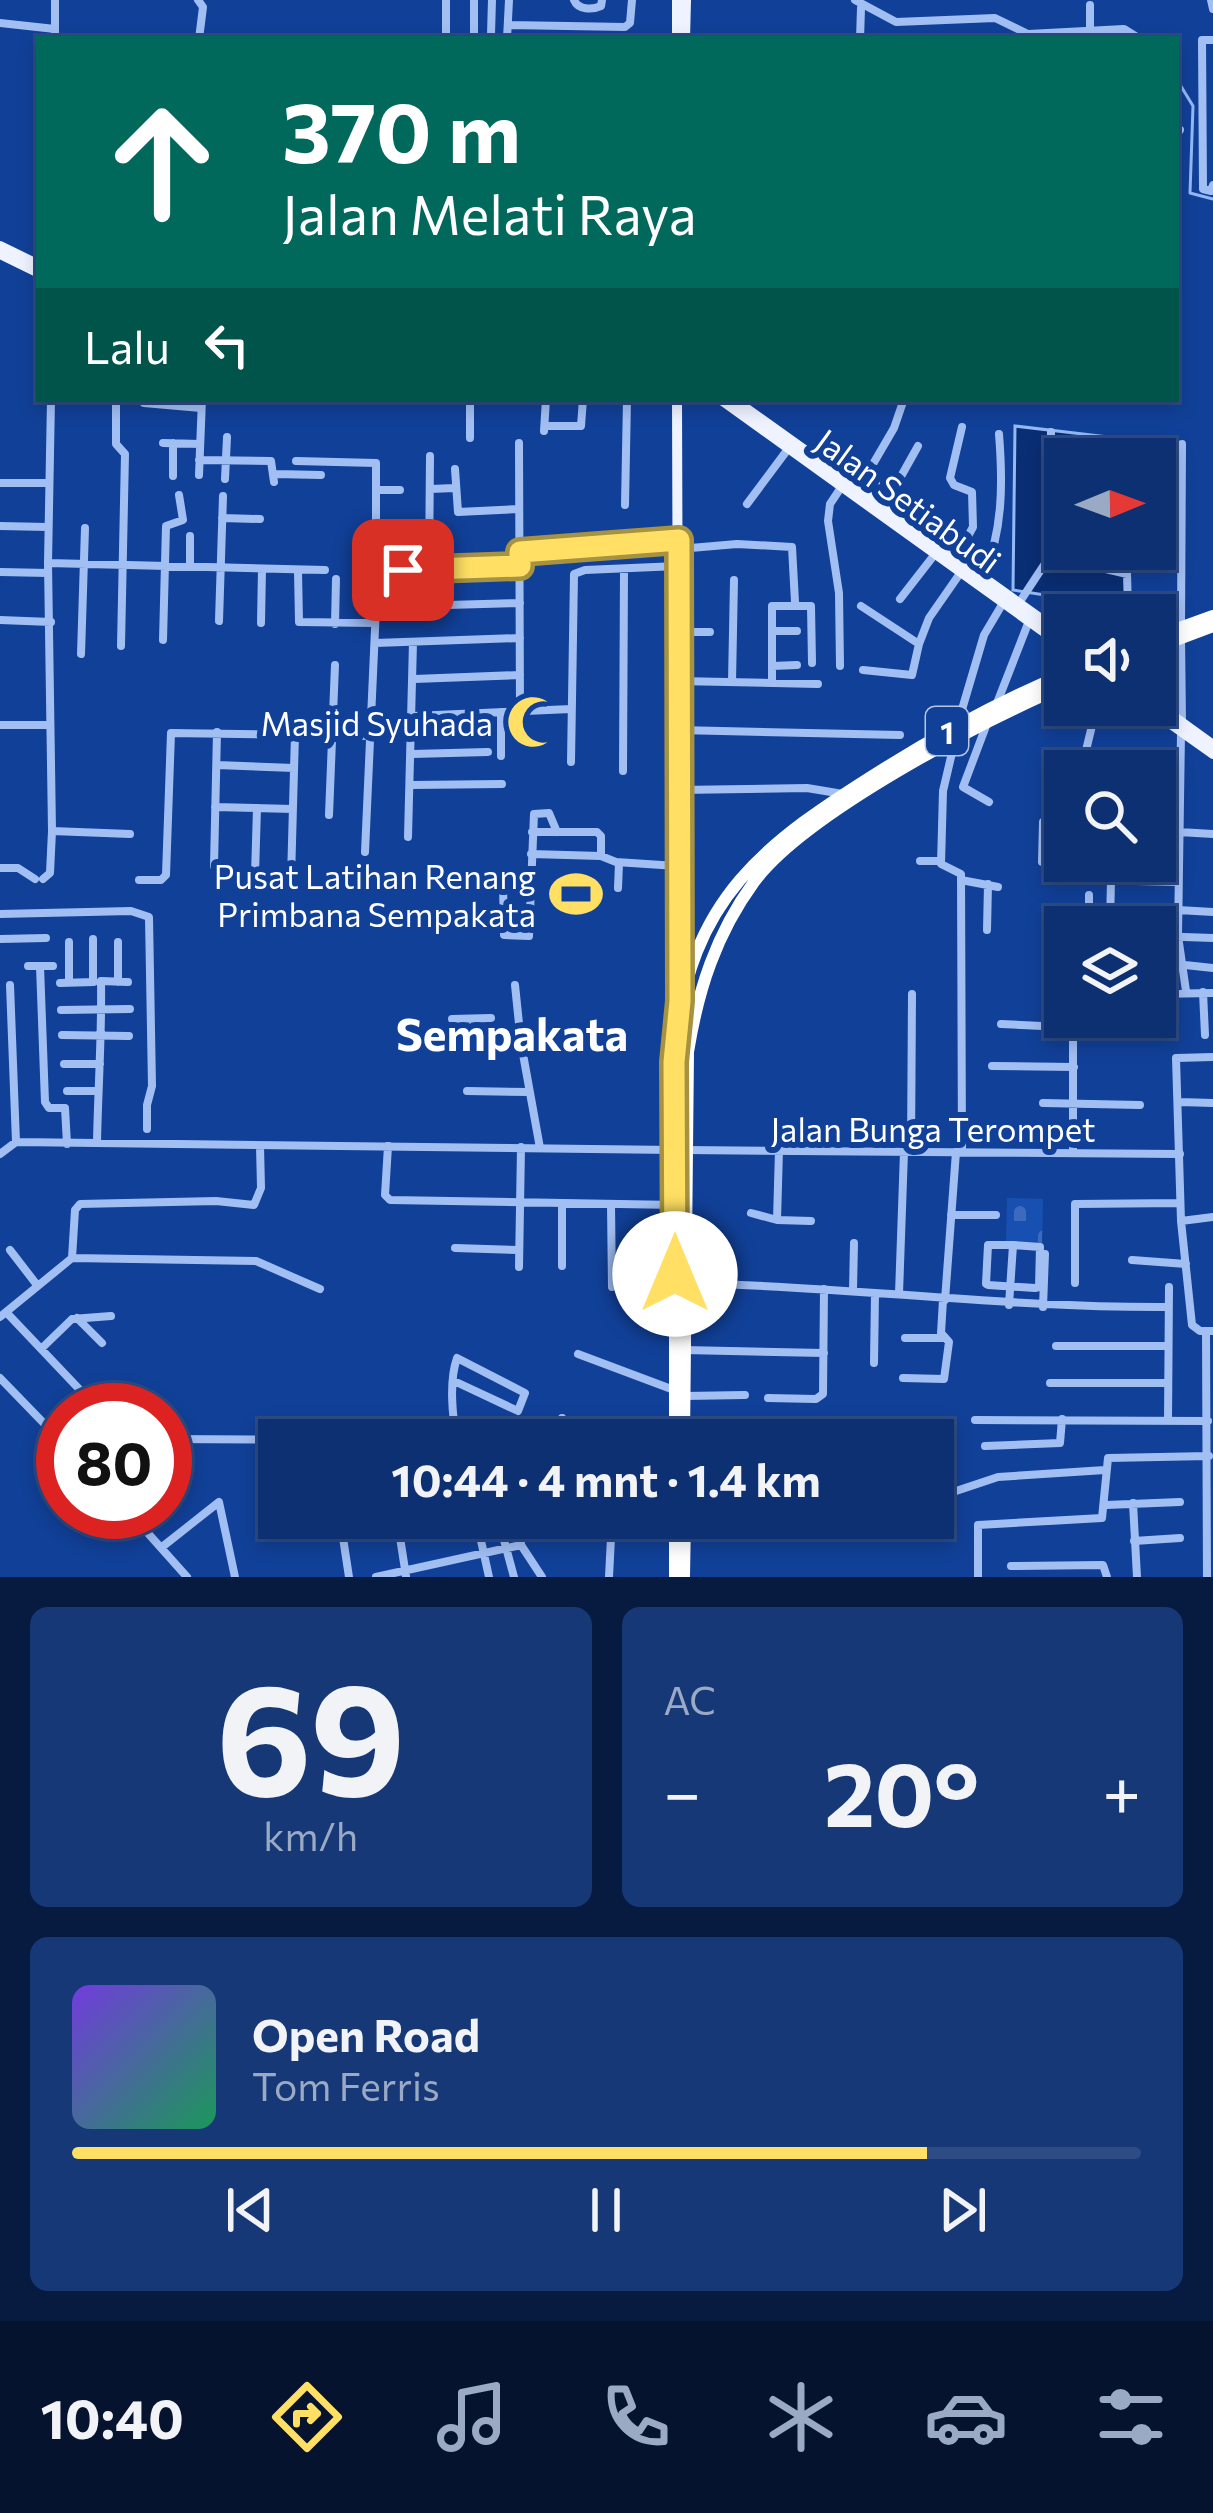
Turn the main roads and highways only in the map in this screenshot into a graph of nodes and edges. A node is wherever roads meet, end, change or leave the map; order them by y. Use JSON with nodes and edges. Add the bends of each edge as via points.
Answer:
{"nodes":[{"id":1,"x":681,"y":0,"type":"edge"},
{"id":2,"x":681,"y":36,"type":"edge"},
{"id":3,"x":0,"y":250,"type":"edge"},
{"id":4,"x":36,"y":268,"type":"edge"},
{"id":5,"x":680,"y":402,"type":"edge"},
{"id":6,"x":725,"y":402,"type":"edge"},
{"id":7,"x":737,"y":402,"type":"edge"},
{"id":8,"x":757,"y":421,"type":"junction"},
{"id":9,"x":857,"y":492,"type":"junction"},
{"id":10,"x":961,"y":566,"type":"junction"},
{"id":11,"x":1213,"y":621,"type":"edge"},
{"id":12,"x":1044,"y":625,"type":"edge"},
{"id":13,"x":1044,"y":630,"type":"edge"},
{"id":14,"x":1179,"y":631,"type":"junction"},
{"id":15,"x":1176,"y":632,"type":"edge"},
{"id":16,"x":1176,"y":633,"type":"edge"},
{"id":17,"x":1044,"y":686,"type":"edge"},
{"id":18,"x":1044,"y":690,"type":"edge"},
{"id":19,"x":1176,"y":722,"type":"edge"},
{"id":20,"x":1176,"y":724,"type":"edge"},
{"id":21,"x":1182,"y":727,"type":"junction"},
{"id":22,"x":956,"y":732,"type":"junction"},
{"id":23,"x":1213,"y":745,"type":"edge"},
{"id":24,"x":1213,"y":754,"type":"edge"},
{"id":25,"x":840,"y":801,"type":"junction"},
{"id":26,"x":676,"y":938,"type":"junction"},
{"id":27,"x":698,"y":951,"type":"junction"},
{"id":28,"x":680,"y":1001,"type":"junction"},
{"id":29,"x":680,"y":1150,"type":"junction"},
{"id":30,"x":680,"y":1393,"type":"junction"},
{"id":31,"x":680,"y":1419,"type":"edge"},
{"id":32,"x":679,"y":1539,"type":"edge"},
{"id":33,"x":681,"y":1539,"type":"edge"},
{"id":34,"x":675,"y":1577,"type":"edge"},
{"id":35,"x":684,"y":1577,"type":"edge"}],
"edges":[{"from":1,"to":2,"type":"main road"},
{"from":3,"to":4,"type":"main road"},
{"from":5,"to":26,"type":"main road"},
{"from":6,"to":8,"type":"main road","name":"Jalan Setiabudi"},
{"from":7,"to":8,"type":"main road","name":"Jalan Setiabudi"},
{"from":8,"to":9,"type":"main road","name":"Jalan Setiabudi"},
{"from":8,"to":9,"type":"main road","name":"Jalan Setiabudi"},
{"from":9,"to":10,"type":"main road","name":"Jalan Setiabudi"},
{"from":9,"to":10,"type":"main road","name":"Jalan Setiabudi"},
{"from":10,"to":12,"type":"main road","name":"Jalan Setiabudi"},
{"from":10,"to":13,"type":"main road","name":"Jalan Setiabudi"},
{"from":11,"to":14,"type":"highway"},
{"from":14,"to":15,"type":"highway"},
{"from":14,"to":16,"type":"highway"},
{"from":17,"to":22,"type":"highway","number":"1"},
{"from":18,"to":22,"type":"highway","number":"1"},
{"from":19,"to":21,"type":"main road"},
{"from":20,"to":21,"type":"main road"},
{"from":21,"to":23,"type":"main road"},
{"from":21,"to":24,"type":"main road"},
{"from":22,"to":25,"type":"highway","number":"1"},
{"from":25,"to":27,"type":"highway","number":"1","via":[[750,866]]},
{"from":25,"to":29,"type":"highway","number":"1","via":[[757,878],[706,968],[691,1030]]},
{"from":26,"to":27,"type":"main road"},
{"from":26,"to":28,"type":"main road"},
{"from":27,"to":28,"type":"highway","number":"1"},
{"from":28,"to":29,"type":"highway","number":"1"},
{"from":29,"to":30,"type":"highway","number":"1"},
{"from":29,"to":30,"type":"highway","number":"1"},
{"from":30,"to":31,"type":"highway","number":"1"},
{"from":32,"to":34,"type":"highway"},
{"from":33,"to":35,"type":"highway"}]}
